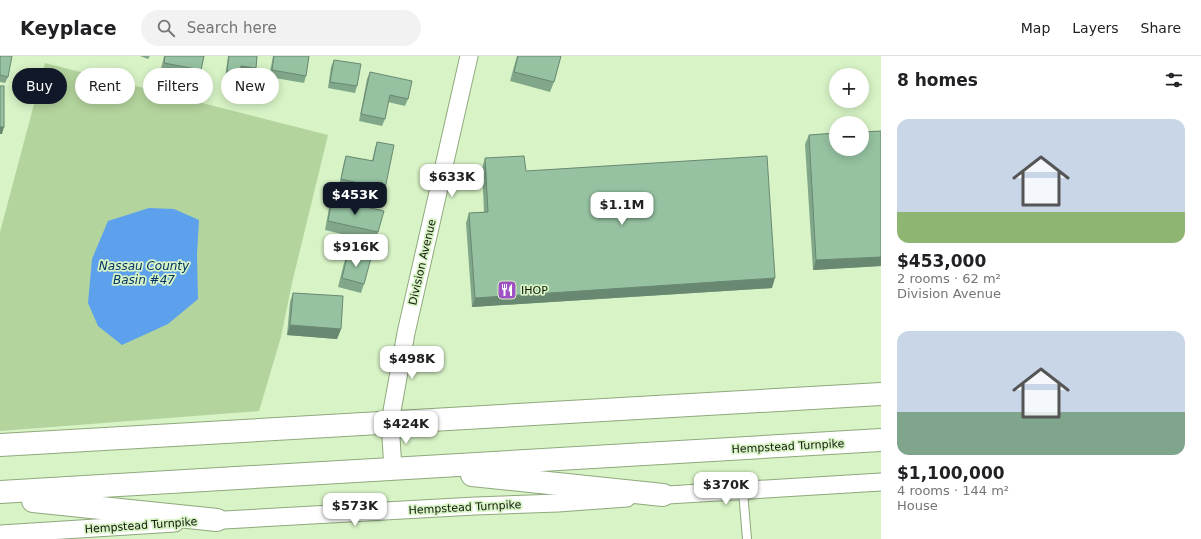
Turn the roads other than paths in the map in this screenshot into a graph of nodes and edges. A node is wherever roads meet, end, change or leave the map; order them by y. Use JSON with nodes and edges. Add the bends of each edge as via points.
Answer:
{"nodes":[{"id":1,"x":469,"y":56,"type":"edge"},
{"id":2,"x":881,"y":394,"type":"edge"},
{"id":3,"x":390,"y":422,"type":"junction"},
{"id":4,"x":881,"y":440,"type":"edge"},
{"id":5,"x":0,"y":445,"type":"edge"},
{"id":6,"x":400,"y":469,"type":"junction"},
{"id":7,"x":881,"y":482,"type":"edge"},
{"id":8,"x":743,"y":491,"type":"junction"},
{"id":9,"x":0,"y":492,"type":"edge"},
{"id":10,"x":663,"y":496,"type":"junction"},
{"id":11,"x":0,"y":497,"type":"edge"},
{"id":12,"x":217,"y":520,"type":"junction"},
{"id":13,"x":0,"y":534,"type":"edge"},
{"id":14,"x":747,"y":539,"type":"edge"}],
"edges":[{"from":1,"to":3,"type":"street","name":"Division Avenue","via":[[406,332]]},
{"from":2,"to":3,"type":"main road"},
{"from":3,"to":5,"type":"main road"},
{"from":3,"to":6,"type":"street","name":"Division Avenue"},
{"from":4,"to":6,"type":"main road","name":"Hempstead Turnpike"},
{"from":6,"to":9,"type":"main road","name":"Hempstead Turnpike"},
{"from":6,"to":10,"type":"main road"},
{"from":7,"to":8,"type":"street","name":"Hempstead Turnpike"},
{"from":8,"to":10,"type":"street","name":"Hempstead Turnpike"},
{"from":8,"to":14,"type":"lane"},
{"from":10,"to":12,"type":"street","name":"Hempstead Turnpike"},
{"from":11,"to":12,"type":"main road"},
{"from":12,"to":13,"type":"street","name":"Hempstead Turnpike"}]}
